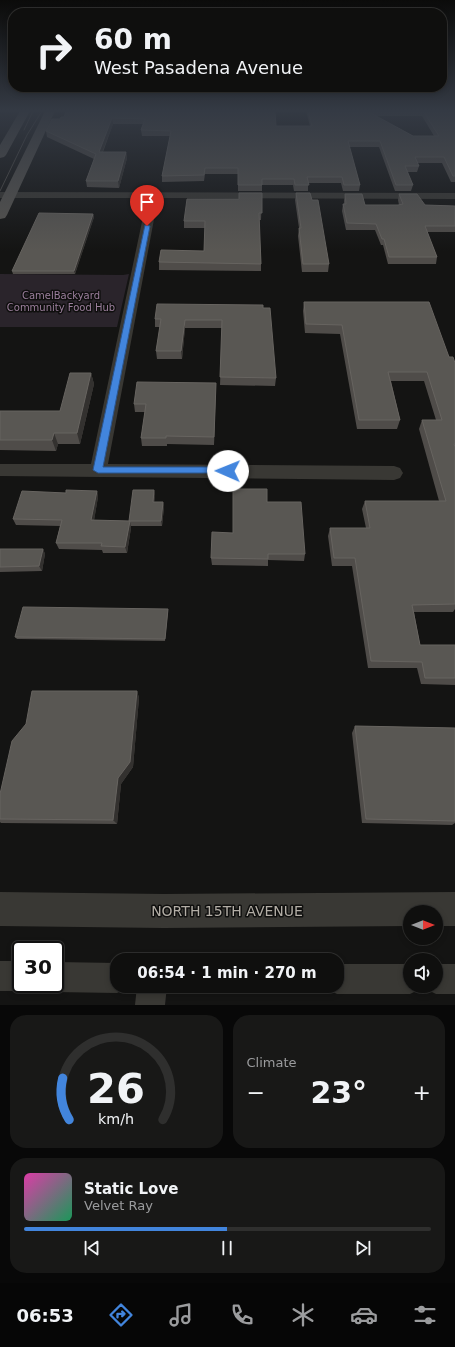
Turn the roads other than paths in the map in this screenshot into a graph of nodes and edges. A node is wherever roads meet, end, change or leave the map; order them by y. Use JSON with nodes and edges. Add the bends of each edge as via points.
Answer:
{"nodes":[{"id":1,"x":24,"y":158,"type":"edge"},
{"id":2,"x":5,"y":195,"type":"edge"},
{"id":3,"x":153,"y":196,"type":"junction"},
{"id":4,"x":455,"y":196,"type":"edge"},
{"id":5,"x":0,"y":215,"type":"edge"},
{"id":6,"x":0,"y":470,"type":"edge"},
{"id":7,"x":98,"y":470,"type":"junction"},
{"id":8,"x":394,"y":473,"type":"dead end"},
{"id":9,"x":0,"y":909,"type":"edge"},
{"id":10,"x":455,"y":909,"type":"edge"},
{"id":11,"x":0,"y":976,"type":"edge"},
{"id":12,"x":12,"y":976,"type":"edge"},
{"id":13,"x":64,"y":977,"type":"edge"},
{"id":14,"x":110,"y":978,"type":"edge"},
{"id":15,"x":344,"y":979,"type":"edge"},
{"id":16,"x":403,"y":979,"type":"edge"},
{"id":17,"x":443,"y":979,"type":"edge"},
{"id":18,"x":455,"y":979,"type":"edge"},
{"id":19,"x":151,"y":993,"type":"edge"},
{"id":20,"x":150,"y":1005,"type":"edge"}],
"edges":[{"from":1,"to":2,"type":"main road"},
{"from":2,"to":3,"type":"street"},
{"from":2,"to":5,"type":"main road"},
{"from":3,"to":4,"type":"street"},
{"from":3,"to":7,"type":"street"},
{"from":6,"to":7,"type":"street"},
{"from":7,"to":8,"type":"street"},
{"from":9,"to":10,"type":"street","name":"NORTH 15TH AVENUE","via":[[164,912]]},
{"from":11,"to":12,"type":"street"},
{"from":13,"to":14,"type":"street"},
{"from":15,"to":16,"type":"street"},
{"from":17,"to":18,"type":"street"},
{"from":19,"to":20,"type":"street"}]}
